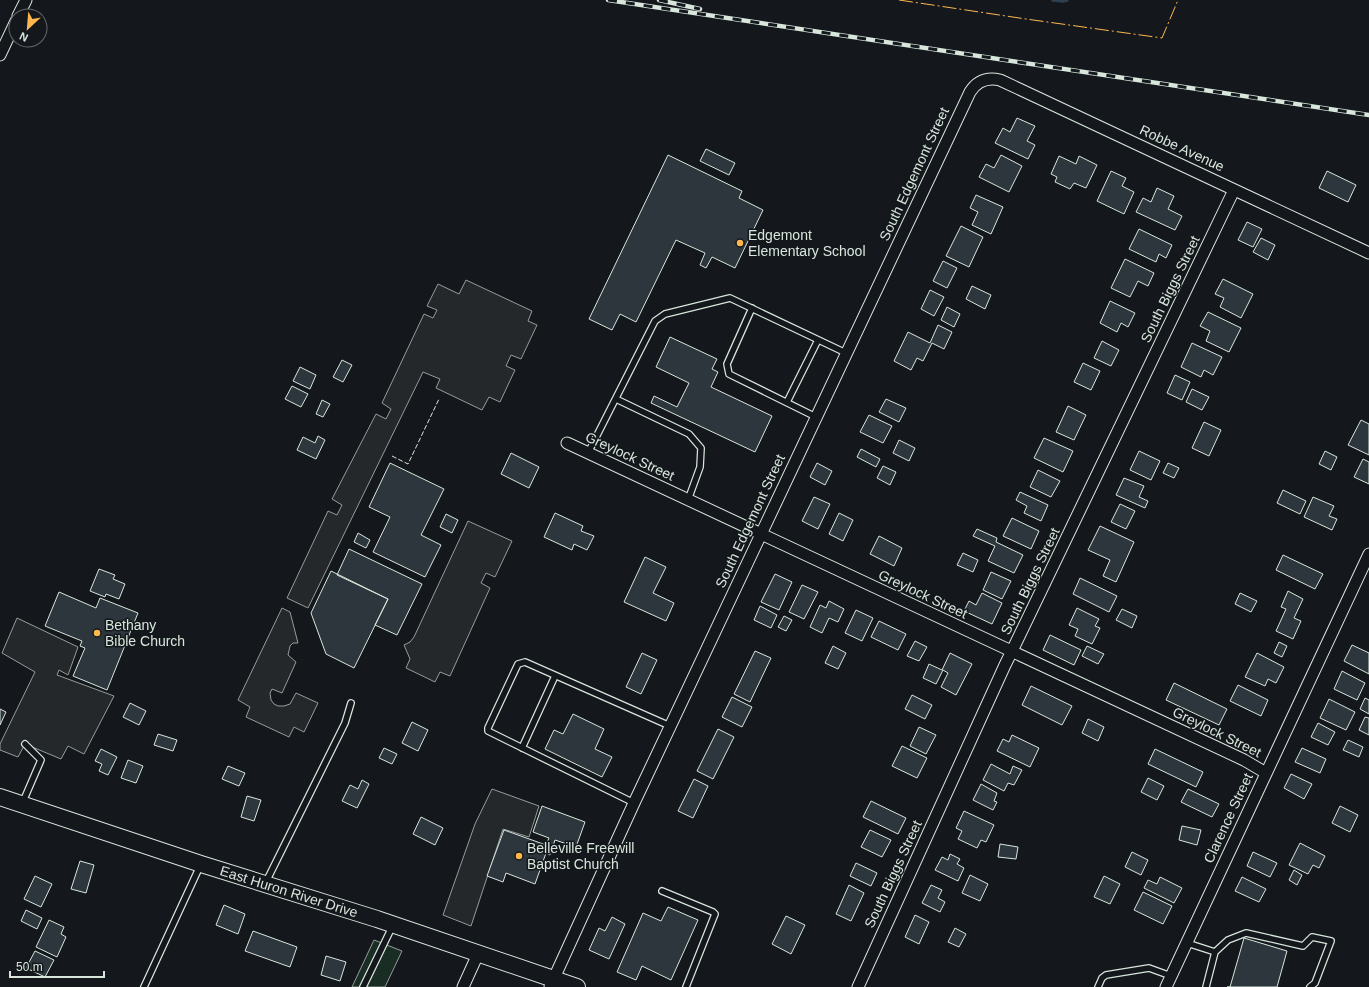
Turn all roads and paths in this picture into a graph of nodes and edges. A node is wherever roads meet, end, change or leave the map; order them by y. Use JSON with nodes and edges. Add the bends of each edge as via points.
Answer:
{"nodes":[{"id":1,"x":8,"y":38,"type":"edge"},
{"id":2,"x":0,"y":55,"type":"edge"},
{"id":3,"x":981,"y":81,"type":"joint"},
{"id":4,"x":1234,"y":190,"type":"junction"},
{"id":5,"x":1369,"y":253,"type":"edge"},
{"id":6,"x":752,"y":308,"type":"junction"},
{"id":7,"x":818,"y":340,"type":"junction"},
{"id":8,"x":846,"y":353,"type":"junction"},
{"id":9,"x":616,"y":399,"type":"junction"},
{"id":10,"x":786,"y":402,"type":"junction"},
{"id":11,"x":816,"y":417,"type":"junction"},
{"id":12,"x":567,"y":443,"type":"dead end"},
{"id":13,"x":588,"y":453,"type":"junction"},
{"id":14,"x":688,"y":500,"type":"junction"},
{"id":15,"x":761,"y":535,"type":"junction"},
{"id":16,"x":1369,"y":554,"type":"edge"},
{"id":17,"x":1012,"y":651,"type":"junction"},
{"id":18,"x":555,"y":676,"type":"junction"},
{"id":19,"x":351,"y":703,"type":"dead end"},
{"id":20,"x":670,"y":726,"type":"junction"},
{"id":21,"x":25,"y":744,"type":"dead end"},
{"id":22,"x":522,"y":748,"type":"junction"},
{"id":23,"x":1266,"y":773,"type":"junction"},
{"id":24,"x":0,"y":797,"type":"edge"},
{"id":25,"x":634,"y":803,"type":"junction"},
{"id":26,"x":22,"y":804,"type":"junction"},
{"id":27,"x":201,"y":864,"type":"junction"},
{"id":28,"x":265,"y":884,"type":"junction"},
{"id":29,"x":662,"y":891,"type":"dead end"},
{"id":30,"x":393,"y":925,"type":"junction"},
{"id":31,"x":1187,"y":943,"type":"junction"},
{"id":32,"x":1215,"y":952,"type":"junction"},
{"id":33,"x":478,"y":954,"type":"junction"},
{"id":34,"x":1171,"y":976,"type":"junction"},
{"id":35,"x":551,"y":983,"type":"edge"},
{"id":36,"x":144,"y":987,"type":"edge"},
{"id":37,"x":363,"y":987,"type":"edge"},
{"id":38,"x":463,"y":987,"type":"edge"},
{"id":39,"x":577,"y":987,"type":"edge"},
{"id":40,"x":686,"y":987,"type":"edge"},
{"id":41,"x":858,"y":987,"type":"edge"},
{"id":42,"x":1098,"y":987,"type":"edge"},
{"id":43,"x":1166,"y":987,"type":"edge"},
{"id":44,"x":1206,"y":987,"type":"edge"},
{"id":45,"x":1310,"y":987,"type":"edge"}],
"edges":[{"from":1,"to":2,"type":"street"},
{"from":3,"to":4,"type":"street","name":"Robbe Avenue","via":[[989,78],[1000,80]]},
{"from":3,"to":8,"type":"street","name":"South Edgemont Street","via":[[970,92]]},
{"from":4,"to":5,"type":"street","name":"Robbe Avenue"},
{"from":4,"to":17,"type":"street","name":"South Biggs Street"},
{"from":6,"to":7,"type":"lane"},
{"from":6,"to":9,"type":"lane","via":[[730,298],[665,314],[655,321]]},
{"from":6,"to":10,"type":"lane","via":[[727,364],[730,374]]},
{"from":7,"to":8,"type":"lane"},
{"from":7,"to":10,"type":"lane"},
{"from":8,"to":11,"type":"street","name":"South Edgemont Street"},
{"from":9,"to":13,"type":"lane"},
{"from":9,"to":14,"type":"lane","via":[[689,434],[701,448],[700,467]]},
{"from":10,"to":11,"type":"lane"},
{"from":11,"to":15,"type":"street","name":"South Edgemont Street"},
{"from":12,"to":13,"type":"street","name":"Greylock Street"},
{"from":13,"to":14,"type":"street","name":"Greylock Street"},
{"from":14,"to":15,"type":"street","name":"Greylock Street"},
{"from":15,"to":17,"type":"street","name":"Greylock Street"},
{"from":15,"to":20,"type":"street","name":"South Edgemont Street"},
{"from":16,"to":23,"type":"street","name":"Clarence Street"},
{"from":17,"to":23,"type":"street","name":"Greylock Street","via":[[1244,760]]},
{"from":17,"to":41,"type":"street","name":"South Biggs Street"},
{"from":18,"to":20,"type":"lane"},
{"from":18,"to":22,"type":"lane"},
{"from":18,"to":22,"type":"lane","via":[[526,662],[518,664],[488,728],[491,733]]},
{"from":19,"to":28,"type":"lane","via":[[345,724]]},
{"from":20,"to":25,"type":"street","name":"South Edgemont Street"},
{"from":21,"to":26,"type":"lane","via":[[41,760]]},
{"from":22,"to":25,"type":"lane"},
{"from":23,"to":31,"type":"street","name":"Clarence Street"},
{"from":24,"to":26,"type":"main road","name":"East Huron River Drive"},
{"from":25,"to":35,"type":"street","name":"South Edgemont Street"},
{"from":26,"to":27,"type":"main road","name":"East Huron River Drive"},
{"from":27,"to":28,"type":"main road","name":"East Huron River Drive"},
{"from":27,"to":36,"type":"lane"},
{"from":28,"to":30,"type":"main road","name":"East Huron River Drive"},
{"from":29,"to":40,"type":"lane","via":[[715,914]]},
{"from":30,"to":33,"type":"main road","name":"East Huron River Drive"},
{"from":30,"to":37,"type":"lane"},
{"from":31,"to":32,"type":"lane"},
{"from":31,"to":34,"type":"street","name":"Clarence Street"},
{"from":32,"to":44,"type":"lane"},
{"from":32,"to":45,"type":"lane","via":[[1228,940],[1246,934],[1303,946],[1312,937],[1331,942]]},
{"from":33,"to":35,"type":"main road","name":"East Huron River Drive"},
{"from":33,"to":38,"type":"street"},
{"from":34,"to":42,"type":"lane","via":[[1149,968],[1106,975]]},
{"from":34,"to":43,"type":"street","name":"Clarence Street"},
{"from":35,"to":39,"type":"main road","name":"East Huron River Drive"}]}
